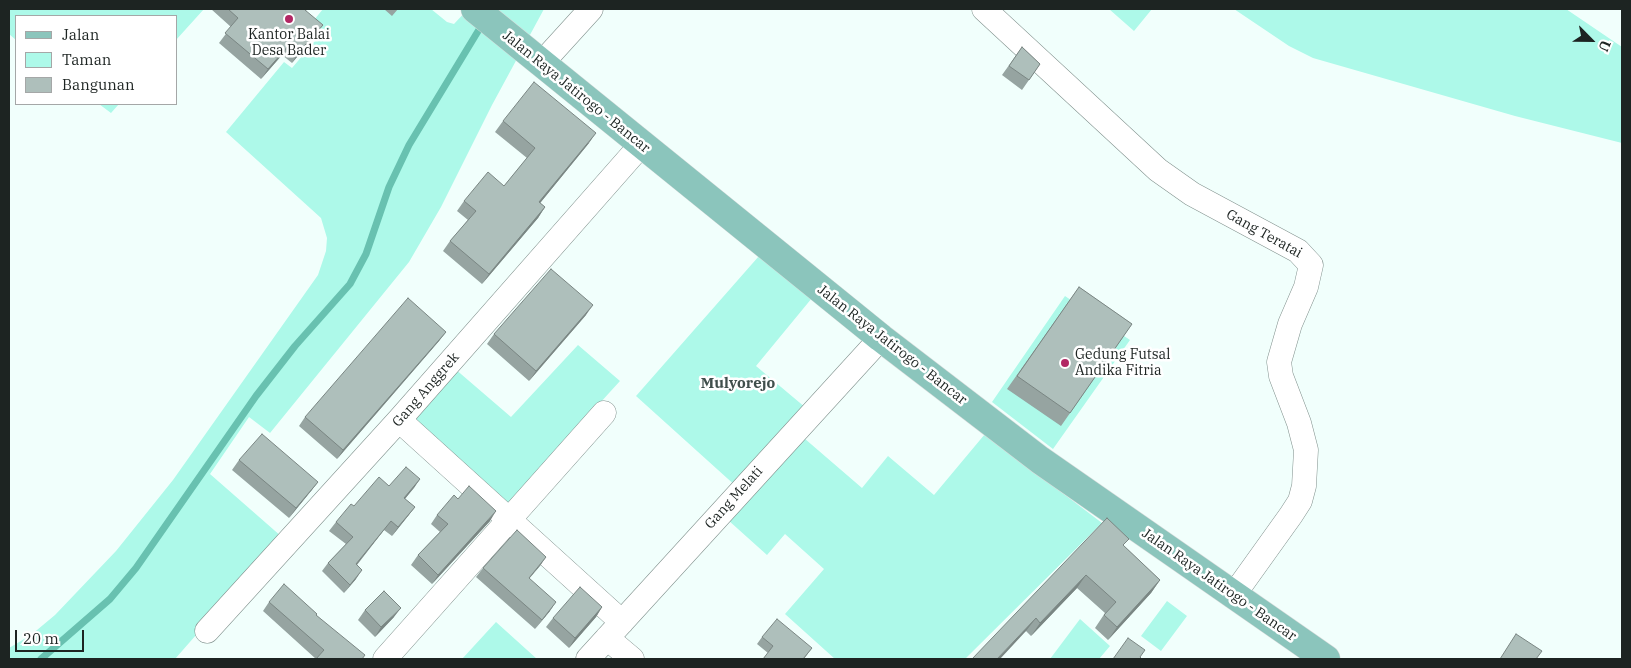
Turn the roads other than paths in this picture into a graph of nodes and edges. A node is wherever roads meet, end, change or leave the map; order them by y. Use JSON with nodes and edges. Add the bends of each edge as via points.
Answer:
{"nodes":[{"id":1,"x":475,"y":9,"type":"edge"},
{"id":2,"x":591,"y":9,"type":"edge"},
{"id":3,"x":984,"y":9,"type":"edge"},
{"id":4,"x":534,"y":58,"type":"junction"},
{"id":5,"x":641,"y":144,"type":"junction"},
{"id":6,"x":881,"y":338,"type":"junction"},
{"id":7,"x":604,"y":413,"type":"dead end"},
{"id":8,"x":399,"y":420,"type":"junction"},
{"id":9,"x":509,"y":520,"type":"junction"},
{"id":10,"x":1233,"y":596,"type":"junction"},
{"id":11,"x":614,"y":630,"type":"junction"},
{"id":12,"x":207,"y":631,"type":"dead end"},
{"id":13,"x":385,"y":659,"type":"edge"},
{"id":14,"x":588,"y":659,"type":"edge"},
{"id":15,"x":632,"y":659,"type":"edge"},
{"id":16,"x":1326,"y":659,"type":"edge"}],
"edges":[{"from":1,"to":4,"type":"main road","name":"Jalan Raya Jatirogo - Bancar"},
{"from":2,"to":4,"type":"street"},
{"from":3,"to":10,"type":"street","name":"Gang Teratai","via":[[1158,170],[1192,194],[1298,252],[1311,265],[1278,362],[1306,450],[1304,486],[1291,515]]},
{"from":4,"to":5,"type":"main road","name":"Jalan Raya Jatirogo - Bancar"},
{"from":5,"to":6,"type":"main road","name":"Jalan Raya Jatirogo - Bancar"},
{"from":5,"to":8,"type":"street","name":"Gang Anggrek"},
{"from":6,"to":10,"type":"main road","name":"Jalan Raya Jatirogo - Bancar","via":[[1040,460]]},
{"from":6,"to":11,"type":"street","name":"Gang Melati"},
{"from":7,"to":9,"type":"street"},
{"from":8,"to":9,"type":"street"},
{"from":8,"to":12,"type":"street","name":"Gang Anggrek"},
{"from":9,"to":11,"type":"street"},
{"from":9,"to":13,"type":"street"},
{"from":10,"to":16,"type":"main road","name":"Jalan Raya Jatirogo - Bancar"},
{"from":11,"to":14,"type":"street","name":"Gang Melati"},
{"from":11,"to":15,"type":"street"}]}
